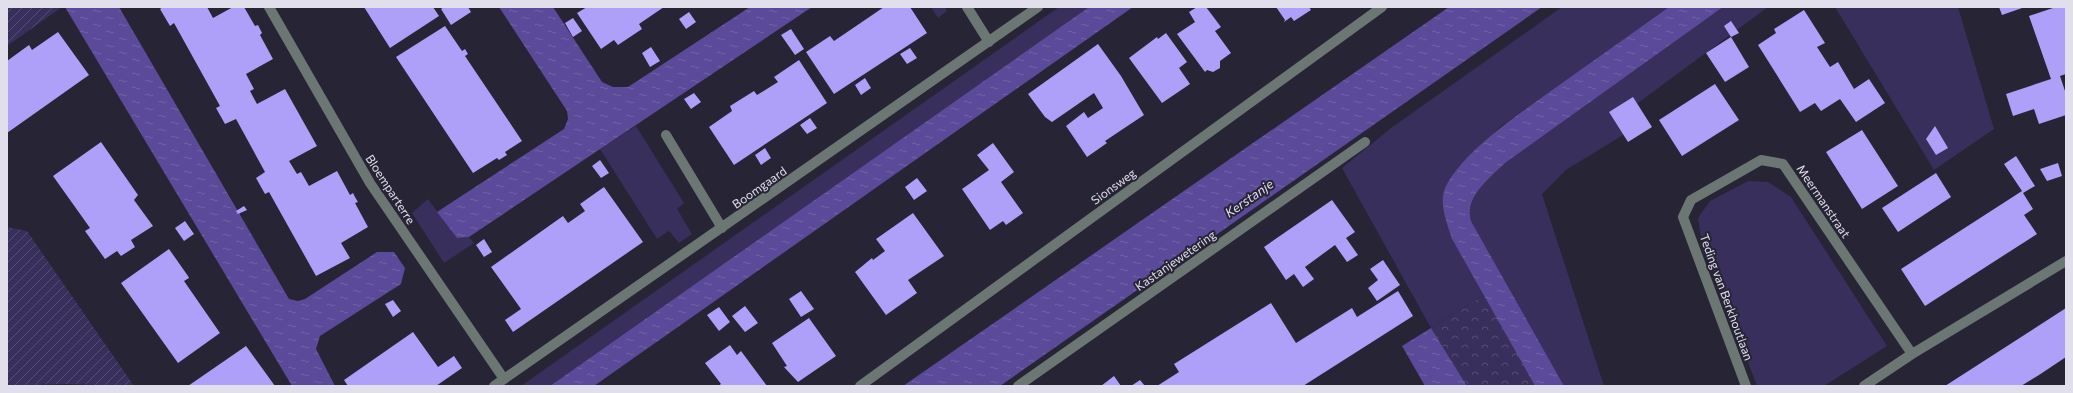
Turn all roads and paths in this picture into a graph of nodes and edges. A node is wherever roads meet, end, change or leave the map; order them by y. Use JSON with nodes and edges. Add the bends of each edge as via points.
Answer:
{"nodes":[{"id":1,"x":269,"y":7,"type":"edge"},
{"id":2,"x":966,"y":7,"type":"edge"},
{"id":3,"x":1038,"y":7,"type":"edge"},
{"id":4,"x":1382,"y":7,"type":"edge"},
{"id":5,"x":1370,"y":10,"type":"edge"},
{"id":6,"x":989,"y":42,"type":"junction"},
{"id":7,"x":666,"y":135,"type":"dead end"},
{"id":8,"x":1365,"y":142,"type":"dead end"},
{"id":9,"x":1683,"y":217,"type":"joint"},
{"id":10,"x":722,"y":228,"type":"junction"},
{"id":11,"x":2066,"y":261,"type":"edge"},
{"id":12,"x":1912,"y":354,"type":"junction"},
{"id":13,"x":504,"y":379,"type":"junction"},
{"id":14,"x":494,"y":386,"type":"edge"},
{"id":15,"x":860,"y":386,"type":"edge"},
{"id":16,"x":1018,"y":386,"type":"edge"},
{"id":17,"x":1746,"y":386,"type":"edge"},
{"id":18,"x":1864,"y":386,"type":"edge"}],
"edges":[{"from":1,"to":13,"type":"street","name":"Bloemparterre","via":[[370,183]]},
{"from":2,"to":6,"type":"street"},
{"from":3,"to":6,"type":"street","name":"Boomgaard"},
{"from":4,"to":5,"type":"street","name":"Sionsweg"},
{"from":5,"to":15,"type":"street","name":"Sionsweg"},
{"from":6,"to":10,"type":"street","name":"Boomgaard"},
{"from":7,"to":10,"type":"street"},
{"from":8,"to":16,"type":"street","name":"Kastanjewetering"},
{"from":9,"to":12,"type":"street","name":"Meermanstraat","via":[[1691,200],[1761,160],[1783,164]]},
{"from":9,"to":17,"type":"street","name":"Teding van Berkhoutlaan"},
{"from":10,"to":13,"type":"street","name":"Boomgaard"},
{"from":11,"to":12,"type":"street"},
{"from":12,"to":18,"type":"street"},
{"from":13,"to":14,"type":"street","name":"Boomgaard"}]}
